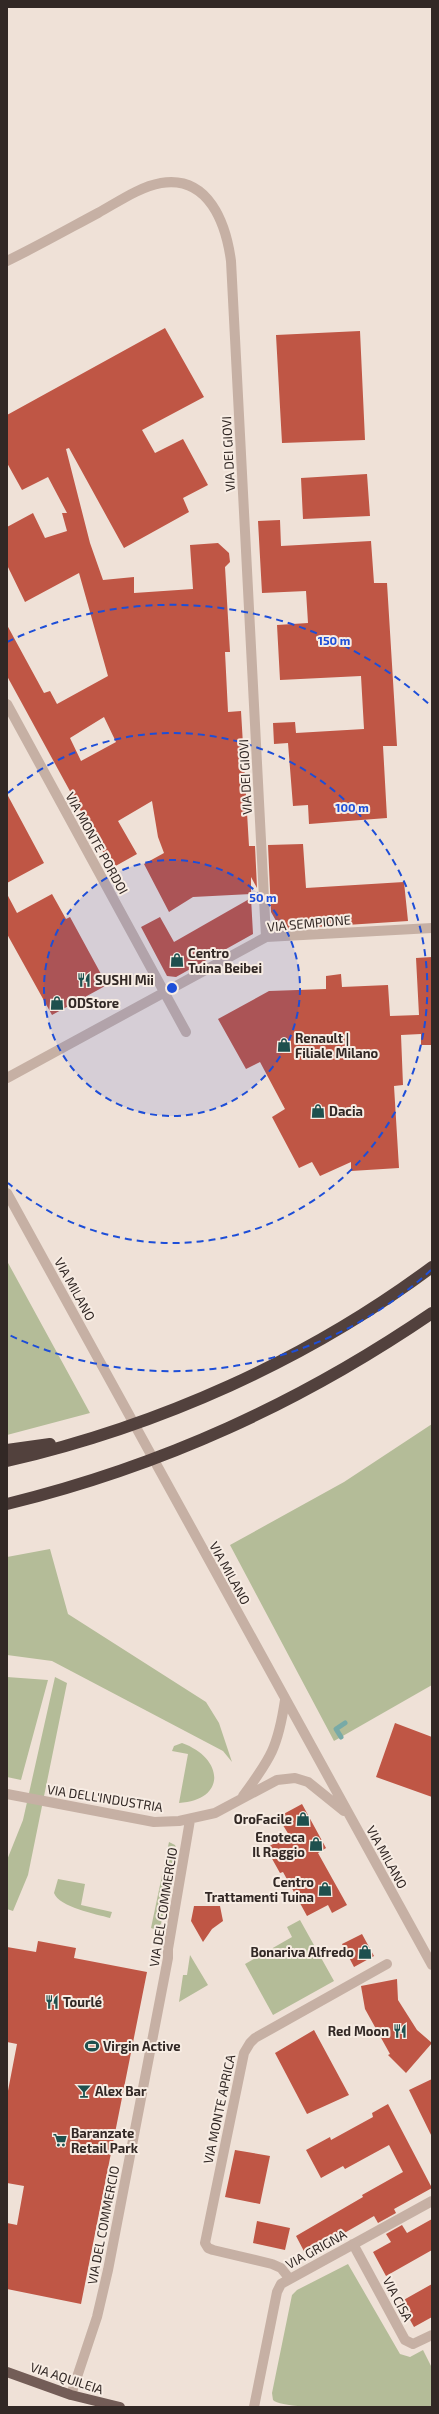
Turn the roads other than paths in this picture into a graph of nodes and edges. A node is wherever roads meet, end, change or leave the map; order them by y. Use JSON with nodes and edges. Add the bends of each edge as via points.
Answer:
{"nodes":[{"id":1,"x":7,"y":261,"type":"edge"},
{"id":2,"x":7,"y":704,"type":"edge"},
{"id":3,"x":432,"y":928,"type":"edge"},
{"id":4,"x":266,"y":937,"type":"junction"},
{"id":5,"x":165,"y":994,"type":"junction"},
{"id":6,"x":186,"y":1032,"type":"dead end"},
{"id":7,"x":7,"y":1078,"type":"edge"},
{"id":8,"x":7,"y":1193,"type":"edge"},
{"id":9,"x":432,"y":1267,"type":"edge"},
{"id":10,"x":432,"y":1313,"type":"edge"},
{"id":11,"x":102,"y":1435,"type":"junction"},
{"id":12,"x":7,"y":1450,"type":"edge"},
{"id":13,"x":7,"y":1461,"type":"edge"},
{"id":14,"x":7,"y":1504,"type":"edge"},
{"id":15,"x":285,"y":1700,"type":"junction"},
{"id":16,"x":7,"y":1794,"type":"edge"},
{"id":17,"x":242,"y":1797,"type":"junction"},
{"id":18,"x":349,"y":1814,"type":"junction"},
{"id":19,"x":190,"y":1820,"type":"junction"},
{"id":20,"x":387,"y":1964,"type":"dead end"},
{"id":21,"x":432,"y":1966,"type":"edge"},
{"id":22,"x":432,"y":2200,"type":"edge"},
{"id":23,"x":353,"y":2244,"type":"junction"},
{"id":24,"x":289,"y":2278,"type":"junction"},
{"id":25,"x":432,"y":2335,"type":"edge"},
{"id":26,"x":7,"y":2372,"type":"edge"},
{"id":27,"x":71,"y":2395,"type":"junction"},
{"id":28,"x":108,"y":2406,"type":"edge"},
{"id":29,"x":120,"y":2407,"type":"edge"},
{"id":30,"x":254,"y":2407,"type":"edge"}],
"edges":[{"from":1,"to":4,"type":"street","name":"VIA DEI GIOVI","via":[[136,193],[161,183],[180,183],[193,188],[211,203],[222,221],[228,238],[232,268]]},
{"from":2,"to":5,"type":"street","name":"VIA MONTE PORDOI"},
{"from":3,"to":4,"type":"street","name":"VIA SEMPIONE"},
{"from":4,"to":5,"type":"street","name":"VIA SEMPIONE"},
{"from":5,"to":6,"type":"street","name":"VIA MONTE PORDOI"},
{"from":5,"to":7,"type":"street","name":"VIA SEMPIONE"},
{"from":8,"to":15,"type":"street","name":"VIA MILANO"},
{"from":9,"to":11,"type":"highway","via":[[328,1334],[225,1387],[159,1416]]},
{"from":10,"to":14,"type":"highway","via":[[352,1365],[243,1423],[122,1472]]},
{"from":11,"to":12,"type":"highway"},
{"from":11,"to":13,"type":"highway"},
{"from":15,"to":17,"type":"street","name":"VIA DELL'INDUSTRIA","via":[[281,1731],[275,1748]]},
{"from":15,"to":18,"type":"street","name":"VIA MILANO"},
{"from":16,"to":19,"type":"street","name":"VIA DELL'INDUSTRIA","via":[[139,1820]]},
{"from":17,"to":18,"type":"street","name":"VIA DELL'INDUSTRIA","via":[[277,1780],[295,1778],[308,1782]]},
{"from":17,"to":19,"type":"street","name":"VIA DELL'INDUSTRIA","via":[[214,1813]]},
{"from":18,"to":21,"type":"street","name":"VIA MILANO"},
{"from":19,"to":27,"type":"street","name":"VIA DEL COMMERCIO","via":[[168,1958],[99,2309]]},
{"from":20,"to":24,"type":"street","name":"VIA MONTE APRICA","via":[[255,2038],[244,2053],[205,2243],[213,2250],[277,2266]]},
{"from":22,"to":23,"type":"street","name":"VIA GRIGNA"},
{"from":23,"to":24,"type":"street","name":"VIA GRIGNA"},
{"from":23,"to":25,"type":"street","name":"VIA CISA","via":[[405,2340],[413,2344]]},
{"from":24,"to":30,"type":"street","name":"VIA GRIGNA","via":[[281,2284],[277,2292]]},
{"from":26,"to":27,"type":"main road","name":"VIA AQUILEIA"},
{"from":27,"to":28,"type":"main road","name":"VIA AQUILEIA"},
{"from":28,"to":29,"type":"main road","name":"VIA AQUILEIA"}]}
